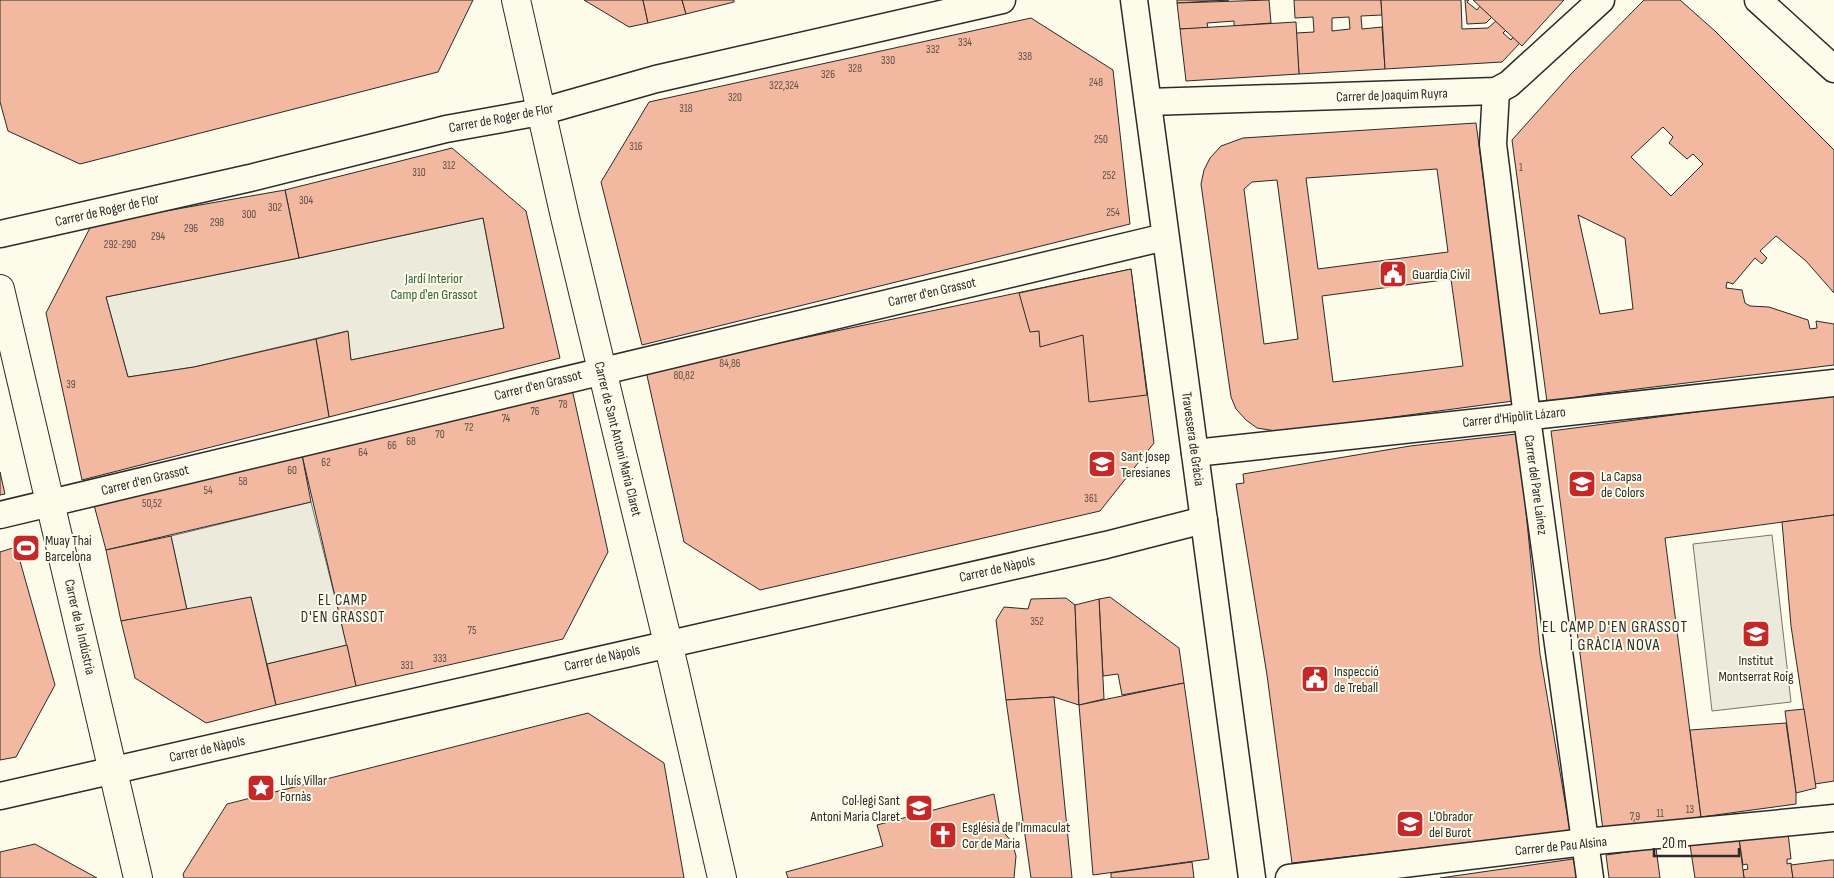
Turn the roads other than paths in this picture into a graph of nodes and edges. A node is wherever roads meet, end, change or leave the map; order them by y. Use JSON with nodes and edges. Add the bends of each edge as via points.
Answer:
{"nodes":[{"id":1,"x":516,"y":0,"type":"edge"},
{"id":2,"x":1002,"y":0,"type":"edge"},
{"id":3,"x":1134,"y":0,"type":"edge"},
{"id":4,"x":1601,"y":0,"type":"edge"},
{"id":5,"x":1758,"y":0,"type":"edge"},
{"id":6,"x":1834,"y":69,"type":"edge"},
{"id":7,"x":1496,"y":91,"type":"junction"},
{"id":8,"x":1148,"y":102,"type":"junction"},
{"id":9,"x":540,"y":112,"type":"junction"},
{"id":10,"x":0,"y":234,"type":"edge"},
{"id":11,"x":1165,"y":237,"type":"junction"},
{"id":12,"x":0,"y":289,"type":"edge"},
{"id":13,"x":601,"y":370,"type":"junction"},
{"id":14,"x":1834,"y":382,"type":"edge"},
{"id":15,"x":1526,"y":415,"type":"junction"},
{"id":16,"x":1195,"y":453,"type":"junction"},
{"id":17,"x":50,"y":503,"type":"junction"},
{"id":18,"x":0,"y":515,"type":"edge"},
{"id":19,"x":1204,"y":520,"type":"junction"},
{"id":20,"x":667,"y":643,"type":"junction"},
{"id":21,"x":113,"y":770,"type":"junction"},
{"id":22,"x":0,"y":796,"type":"edge"},
{"id":23,"x":1834,"y":818,"type":"edge"},
{"id":24,"x":1585,"y":842,"type":"junction"},
{"id":25,"x":138,"y":878,"type":"edge"},
{"id":26,"x":722,"y":878,"type":"edge"},
{"id":27,"x":1252,"y":878,"type":"edge"},
{"id":28,"x":1289,"y":878,"type":"edge"},
{"id":29,"x":1590,"y":878,"type":"edge"}],
"edges":[{"from":1,"to":9,"type":"main road","name":"Carrer de Sant Antoni Maria Claret"},
{"from":2,"to":9,"type":"street","name":"Carrer de Roger de Flor","via":[[656,79]]},
{"from":3,"to":8,"type":"street","name":"Travessera de Gràcia"},
{"from":4,"to":7,"type":"street","via":[[1509,84]]},
{"from":5,"to":6,"type":"street"},
{"from":7,"to":8,"type":"street","name":"Carrer de Joaquim Ruyra"},
{"from":7,"to":15,"type":"street","name":"Carrer del Pare Laínez","via":[[1493,144]]},
{"from":8,"to":11,"type":"street","name":"Travessera de Gràcia"},
{"from":9,"to":10,"type":"street","name":"Carrer de Roger de Flor","via":[[446,129],[250,178]]},
{"from":9,"to":13,"type":"main road","name":"Carrer de Sant Antoni Maria Claret"},
{"from":11,"to":13,"type":"street","name":"Carrer d'en Grassot"},
{"from":11,"to":16,"type":"street","name":"Travessera de Gràcia"},
{"from":12,"to":17,"type":"main road","name":"Carrer de la Indústria"},
{"from":13,"to":17,"type":"street","name":"Carrer d'en Grassot"},
{"from":13,"to":20,"type":"main road","name":"Carrer de Sant Antoni Maria Claret"},
{"from":14,"to":15,"type":"street","name":"Carrer d'Hipòlit Lázaro"},
{"from":15,"to":16,"type":"street","name":"Carrer d'Hipòlit Lázaro"},
{"from":15,"to":24,"type":"street","name":"Carrer del Pare Laínez"},
{"from":16,"to":19,"type":"street","name":"Travessera de Gràcia"},
{"from":17,"to":18,"type":"street","name":"Carrer d'en Grassot"},
{"from":17,"to":21,"type":"main road","name":"Carrer de la Indústria"},
{"from":19,"to":20,"type":"street","name":"Carrer de Nàpols"},
{"from":19,"to":27,"type":"street","name":"Travessera de Gràcia"},
{"from":20,"to":21,"type":"street","name":"Carrer de Nàpols"},
{"from":20,"to":26,"type":"main road","name":"Carrer de Sant Antoni Maria Claret"},
{"from":21,"to":22,"type":"street","name":"Carrer de Nàpols"},
{"from":21,"to":25,"type":"main road","name":"Carrer de la Indústria"},
{"from":23,"to":24,"type":"street","name":"Carrer de Pau Alsina"},
{"from":24,"to":28,"type":"street","name":"Carrer de Pau Alsina"},
{"from":24,"to":29,"type":"street","name":"Carrer del Pare Laínez"}]}
